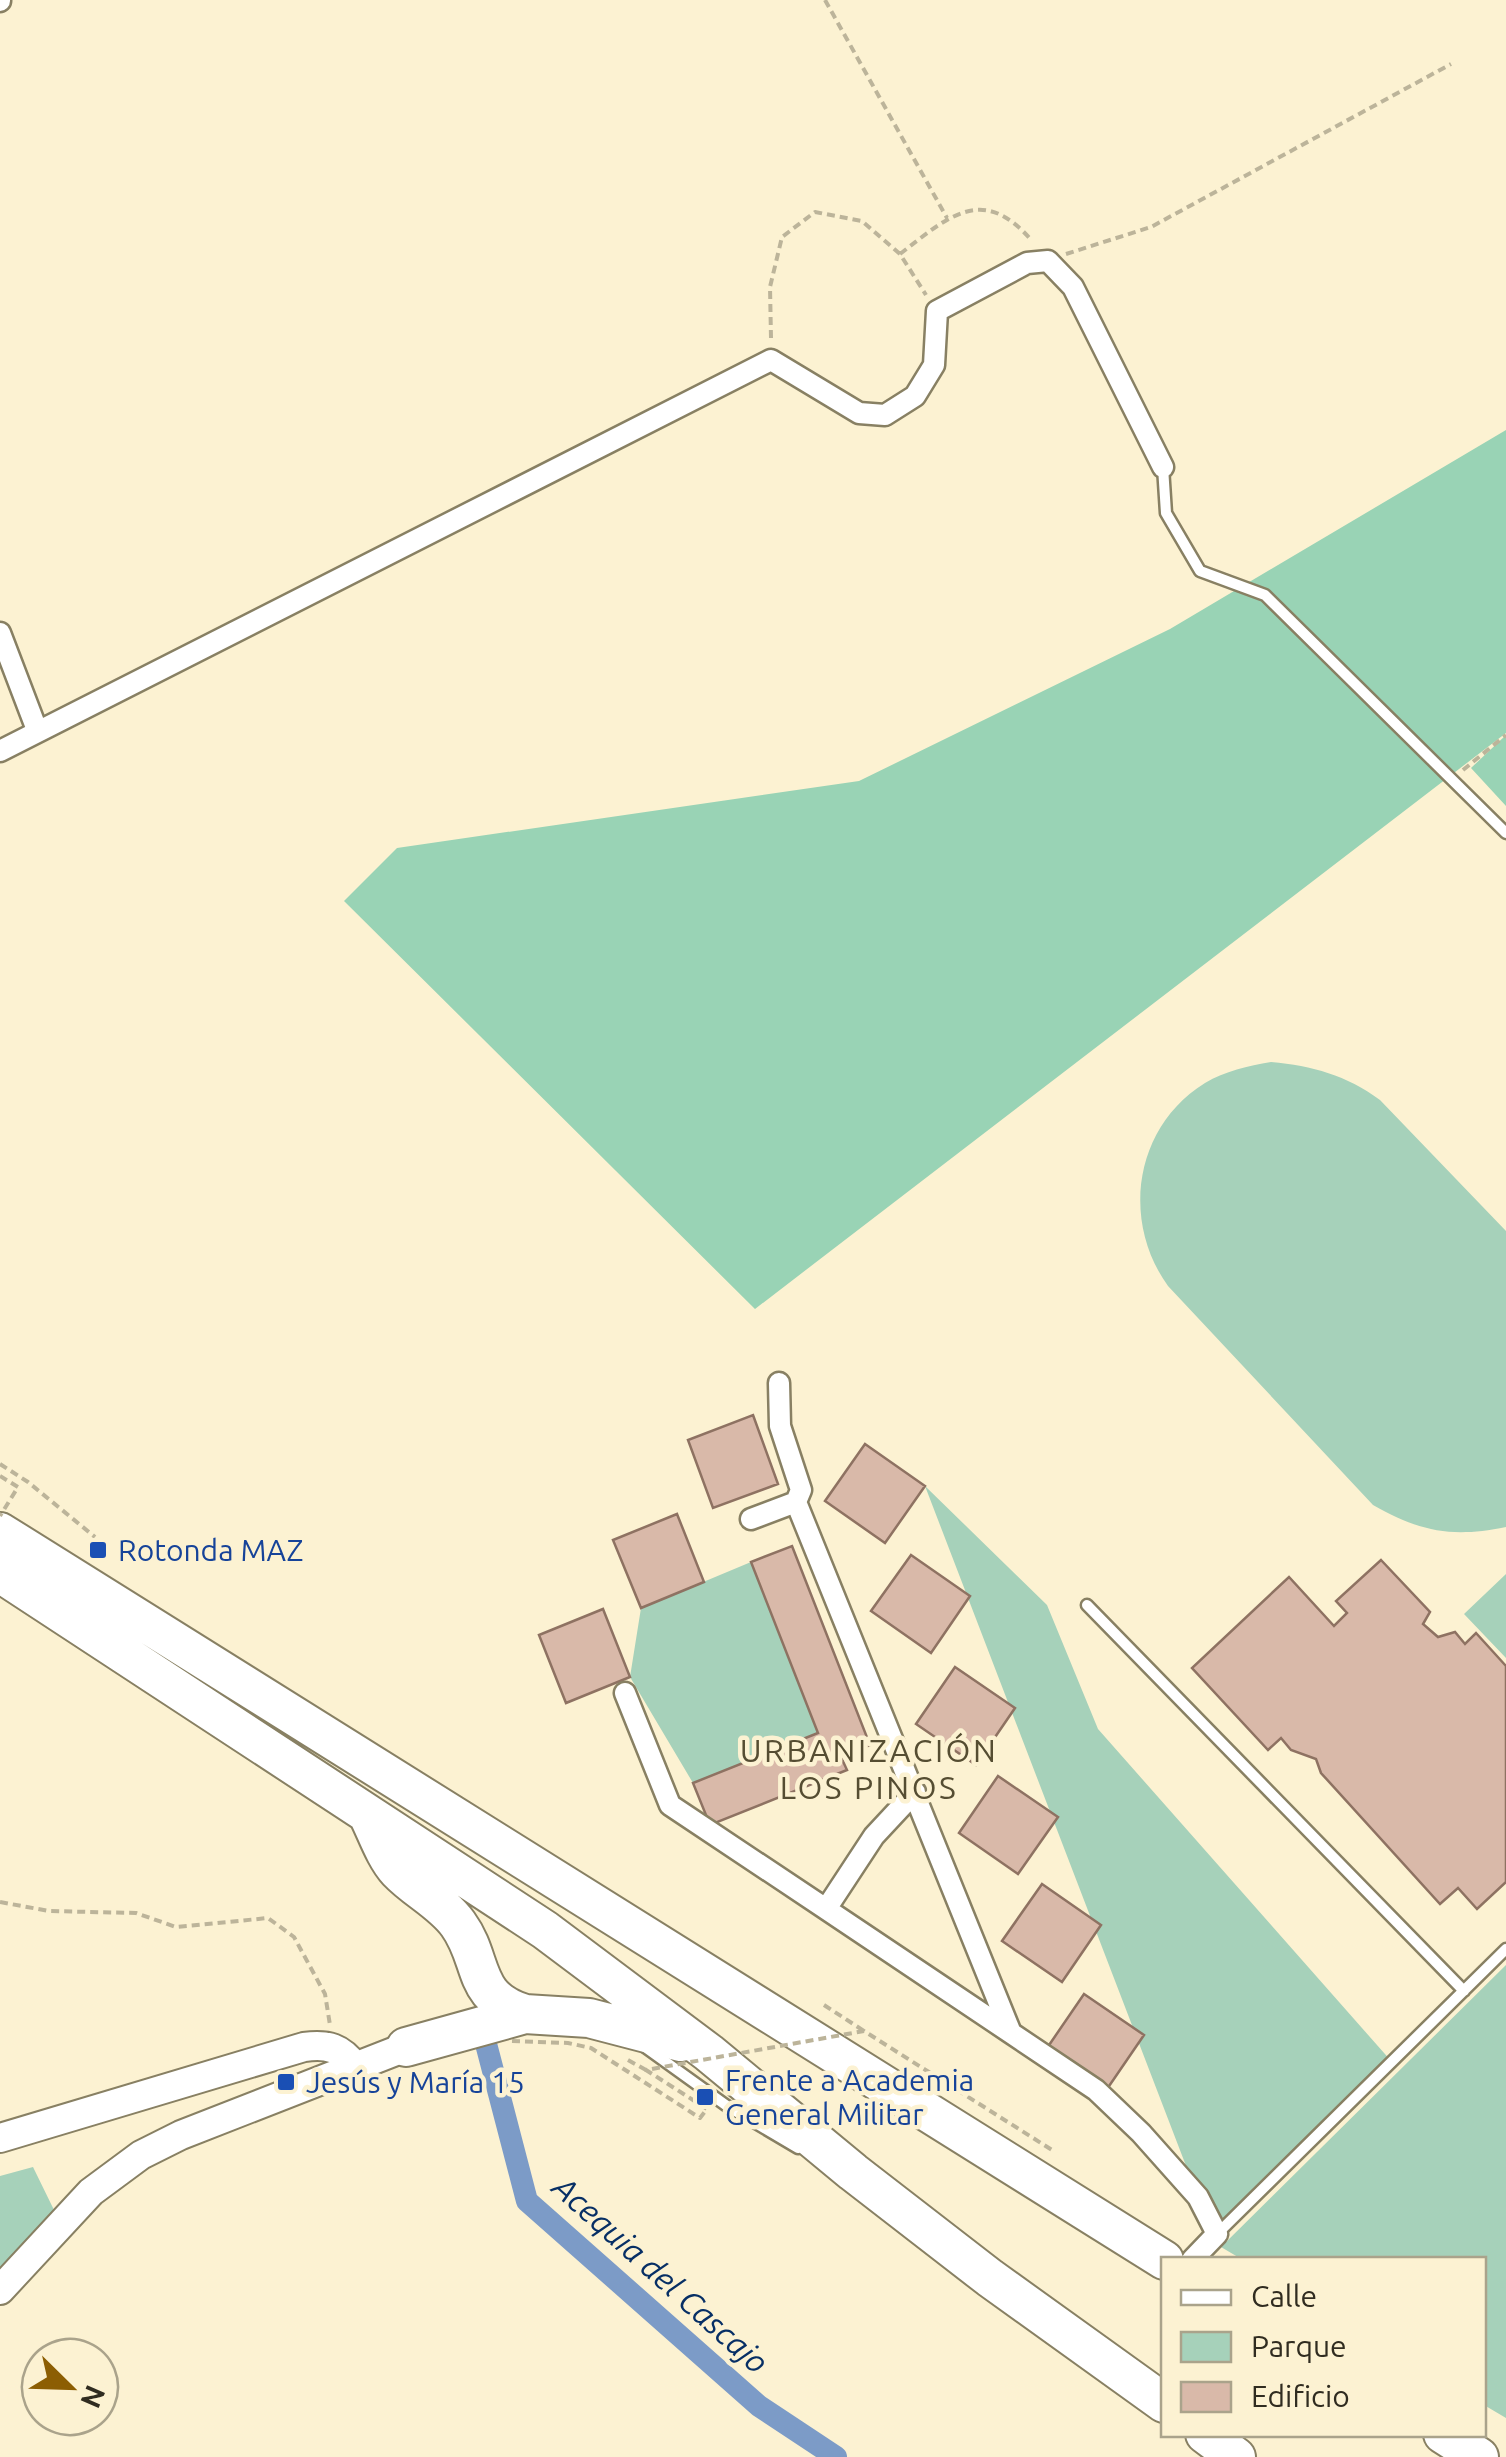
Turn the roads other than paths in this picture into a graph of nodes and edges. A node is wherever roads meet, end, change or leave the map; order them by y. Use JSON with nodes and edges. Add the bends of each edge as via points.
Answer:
{"nodes":[{"id":1,"x":1164,"y":468,"type":"joint"},
{"id":2,"x":0,"y":633,"type":"edge"},
{"id":3,"x":37,"y":730,"type":"junction"},
{"id":4,"x":0,"y":751,"type":"edge"},
{"id":5,"x":1506,"y":834,"type":"edge"},
{"id":6,"x":778,"y":1383,"type":"dead end"},
{"id":7,"x":796,"y":1502,"type":"junction"},
{"id":8,"x":0,"y":1507,"type":"edge"},
{"id":9,"x":751,"y":1518,"type":"dead end"},
{"id":10,"x":0,"y":1532,"type":"edge"},
{"id":11,"x":0,"y":1573,"type":"edge"},
{"id":12,"x":1087,"y":1605,"type":"dead end"},
{"id":13,"x":248,"y":1687,"type":"junction"},
{"id":14,"x":625,"y":1693,"type":"dead end"},
{"id":15,"x":915,"y":1792,"type":"junction"},
{"id":16,"x":367,"y":1813,"type":"junction"},
{"id":17,"x":826,"y":1909,"type":"junction"},
{"id":18,"x":1506,"y":1949,"type":"edge"},
{"id":19,"x":475,"y":1966,"type":"junction"},
{"id":20,"x":1464,"y":1991,"type":"junction"},
{"id":21,"x":612,"y":2023,"type":"junction"},
{"id":22,"x":519,"y":2028,"type":"junction"},
{"id":23,"x":1011,"y":2034,"type":"junction"},
{"id":24,"x":406,"y":2047,"type":"junction"},
{"id":25,"x":709,"y":2053,"type":"junction"},
{"id":26,"x":356,"y":2068,"type":"junction"},
{"id":27,"x":0,"y":2138,"type":"edge"},
{"id":28,"x":1011,"y":2162,"type":"junction"},
{"id":29,"x":853,"y":2172,"type":"junction"},
{"id":30,"x":1200,"y":2251,"type":"edge"},
{"id":31,"x":1161,"y":2258,"type":"edge"},
{"id":32,"x":0,"y":2290,"type":"edge"},
{"id":33,"x":1161,"y":2401,"type":"edge"},
{"id":34,"x":1210,"y":2437,"type":"edge"},
{"id":35,"x":1448,"y":2437,"type":"edge"},
{"id":36,"x":1479,"y":2437,"type":"edge"},
{"id":37,"x":1506,"y":2454,"type":"edge"},
{"id":38,"x":1235,"y":2457,"type":"edge"},
{"id":39,"x":1479,"y":2457,"type":"edge"}],
"edges":[{"from":1,"to":3,"type":"street","via":[[1074,287],[1048,260],[1027,263],[937,312],[934,365],[915,396],[885,415],[858,413],[771,360]]},
{"from":1,"to":5,"type":"lane","via":[[1166,513],[1200,571],[1265,594]]},
{"from":2,"to":3,"type":"street"},
{"from":3,"to":4,"type":"street"},
{"from":6,"to":7,"type":"street","via":[[780,1426],[801,1490]]},
{"from":7,"to":9,"type":"street"},
{"from":7,"to":15,"type":"street"},
{"from":8,"to":13,"type":"highway","via":[[190,1630]]},
{"from":10,"to":13,"type":"highway"},
{"from":11,"to":16,"type":"highway"},
{"from":12,"to":20,"type":"lane"},
{"from":13,"to":28,"type":"highway"},
{"from":14,"to":17,"type":"street","via":[[670,1805]]},
{"from":15,"to":17,"type":"street","via":[[874,1836]]},
{"from":15,"to":23,"type":"street"},
{"from":16,"to":19,"type":"highway","via":[[396,1869],[455,1919]]},
{"from":16,"to":25,"type":"highway","via":[[545,1930]]},
{"from":17,"to":23,"type":"street"},
{"from":18,"to":20,"type":"lane"},
{"from":19,"to":22,"type":"highway"},
{"from":19,"to":24,"type":"highway","via":[[455,2014]]},
{"from":20,"to":30,"type":"lane"},
{"from":21,"to":22,"type":"highway","via":[[569,2016]]},
{"from":21,"to":25,"type":"highway"},
{"from":21,"to":29,"type":"lane","via":[[766,2130]]},
{"from":22,"to":24,"type":"highway"},
{"from":23,"to":30,"type":"street","via":[[1096,2090],[1198,2197]]},
{"from":24,"to":26,"type":"street"},
{"from":25,"to":29,"type":"highway"},
{"from":26,"to":27,"type":"street","via":[[330,2045],[304,2046]]},
{"from":26,"to":32,"type":"street","via":[[141,2155],[91,2192]]},
{"from":28,"to":30,"type":"highway"},
{"from":28,"to":31,"type":"highway"},
{"from":29,"to":33,"type":"highway"},
{"from":34,"to":38,"type":"highway"},
{"from":35,"to":39,"type":"highway"},
{"from":36,"to":37,"type":"highway"}]}
